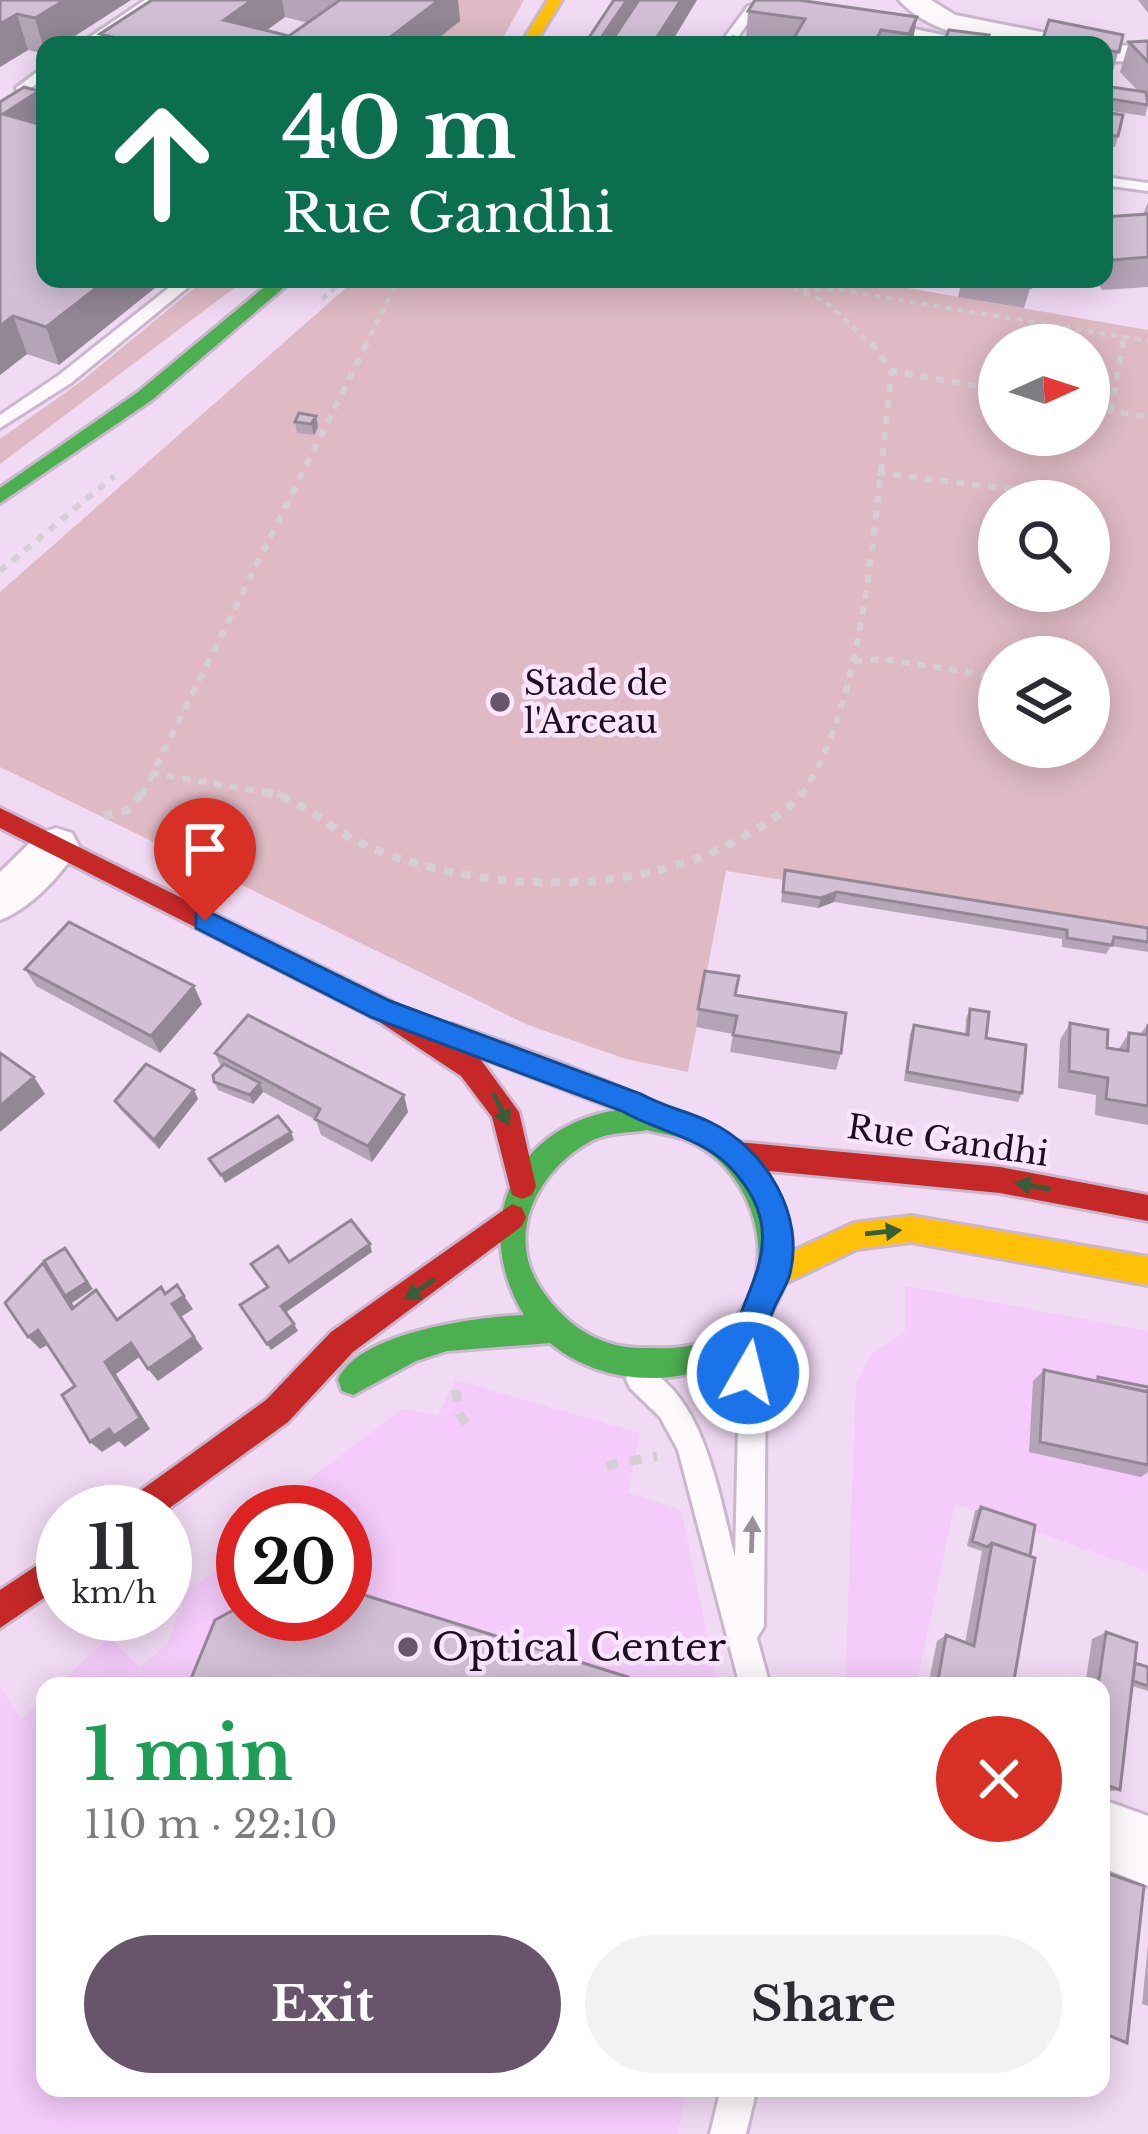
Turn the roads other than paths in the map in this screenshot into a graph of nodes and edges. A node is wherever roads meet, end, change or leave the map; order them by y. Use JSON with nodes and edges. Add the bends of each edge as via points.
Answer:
{"nodes":[{"id":1,"x":154,"y":0,"type":"edge"},
{"id":2,"x":555,"y":0,"type":"edge"},
{"id":3,"x":757,"y":0,"type":"edge"},
{"id":4,"x":912,"y":0,"type":"edge"},
{"id":5,"x":780,"y":5,"type":"junction"},
{"id":6,"x":801,"y":10,"type":"edge"},
{"id":7,"x":865,"y":23,"type":"edge"},
{"id":8,"x":98,"y":36,"type":"edge"},
{"id":9,"x":533,"y":36,"type":"edge"},
{"id":10,"x":731,"y":36,"type":"edge"},
{"id":11,"x":928,"y":36,"type":"edge"},
{"id":12,"x":1002,"y":36,"type":"edge"},
{"id":13,"x":1113,"y":53,"type":"edge"},
{"id":14,"x":1148,"y":54,"type":"edge"},
{"id":15,"x":36,"y":77,"type":"edge"},
{"id":16,"x":36,"y":106,"type":"edge"},
{"id":17,"x":1113,"y":182,"type":"edge"},
{"id":18,"x":1148,"y":187,"type":"edge"},
{"id":19,"x":179,"y":288,"type":"edge"},
{"id":20,"x":274,"y":288,"type":"edge"},
{"id":21,"x":0,"y":423,"type":"edge"},
{"id":22,"x":0,"y":496,"type":"edge"},
{"id":23,"x":0,"y":817,"type":"edge"},
{"id":24,"x":75,"y":834,"type":"junction"},
{"id":25,"x":0,"y":902,"type":"edge"},
{"id":26,"x":381,"y":1009,"type":"junction"},
{"id":27,"x":661,"y":1120,"type":"junction"},
{"id":28,"x":738,"y":1155,"type":"junction"},
{"id":29,"x":522,"y":1186,"type":"junction"},
{"id":30,"x":1148,"y":1208,"type":"edge"},
{"id":31,"x":512,"y":1217,"type":"junction"},
{"id":32,"x":1148,"y":1271,"type":"edge"},
{"id":33,"x":775,"y":1274,"type":"junction"},
{"id":34,"x":755,"y":1316,"type":"junction"},
{"id":35,"x":550,"y":1329,"type":"junction"},
{"id":36,"x":612,"y":1363,"type":"junction"},
{"id":37,"x":277,"y":1411,"type":"junction"},
{"id":38,"x":174,"y":1485,"type":"edge"},
{"id":39,"x":36,"y":1584,"type":"edge"},
{"id":40,"x":1,"y":1608,"type":"edge"},
{"id":41,"x":749,"y":1652,"type":"junction"},
{"id":42,"x":753,"y":1677,"type":"edge"},
{"id":43,"x":1110,"y":1836,"type":"edge"},
{"id":44,"x":1148,"y":1851,"type":"edge"},
{"id":45,"x":737,"y":2097,"type":"edge"},
{"id":46,"x":728,"y":2134,"type":"edge"}],
"edges":[{"from":1,"to":8,"type":"lane"},
{"from":2,"to":9,"type":"main road"},
{"from":3,"to":5,"type":"lane"},
{"from":4,"to":12,"type":"street","via":[[947,21]]},
{"from":5,"to":6,"type":"lane"},
{"from":5,"to":10,"type":"lane","via":[[752,9]]},
{"from":7,"to":11,"type":"lane"},
{"from":13,"to":14,"type":"street"},
{"from":15,"to":16,"type":"lane","via":[[23,88]]},
{"from":17,"to":18,"type":"lane"},
{"from":19,"to":21,"type":"lane"},
{"from":20,"to":22,"type":"main road","via":[[145,396]]},
{"from":23,"to":24,"type":"main road"},
{"from":24,"to":25,"type":"street"},
{"from":24,"to":26,"type":"main road"},
{"from":26,"to":27,"type":"main road","via":[[632,1102]]},
{"from":26,"to":29,"type":"main road","one_way":true,"via":[[485,1081],[505,1112]]},
{"from":27,"to":28,"type":"main road","via":[[702,1132]]},
{"from":27,"to":29,"type":"main road","via":[[619,1120],[580,1132],[547,1154]]},
{"from":30,"to":28,"type":"main road","name":"Rue Gandhi","one_way":true,"via":[[1000,1180]]},
{"from":28,"to":33,"type":"main road","via":[[775,1217]]},
{"from":29,"to":31,"type":"main road"},
{"from":31,"to":35,"type":"main road","via":[[515,1276]]},
{"from":31,"to":37,"type":"main road","one_way":true,"via":[[342,1342]]},
{"from":33,"to":32,"type":"main road","one_way":true,"via":[[854,1236],[911,1229]]},
{"from":33,"to":34,"type":"main road"},
{"from":34,"to":36,"type":"main road","via":[[700,1358],[647,1368]]},
{"from":41,"to":34,"type":"lane","one_way":true},
{"from":35,"to":36,"type":"main road"},
{"from":35,"to":37,"type":"main road","via":[[446,1332]]},
{"from":36,"to":41,"type":"lane","via":[[670,1407],[691,1445]]},
{"from":37,"to":38,"type":"main road"},
{"from":39,"to":40,"type":"main road"},
{"from":41,"to":42,"type":"lane"},
{"from":43,"to":44,"type":"street"},
{"from":45,"to":46,"type":"lane"}]}
